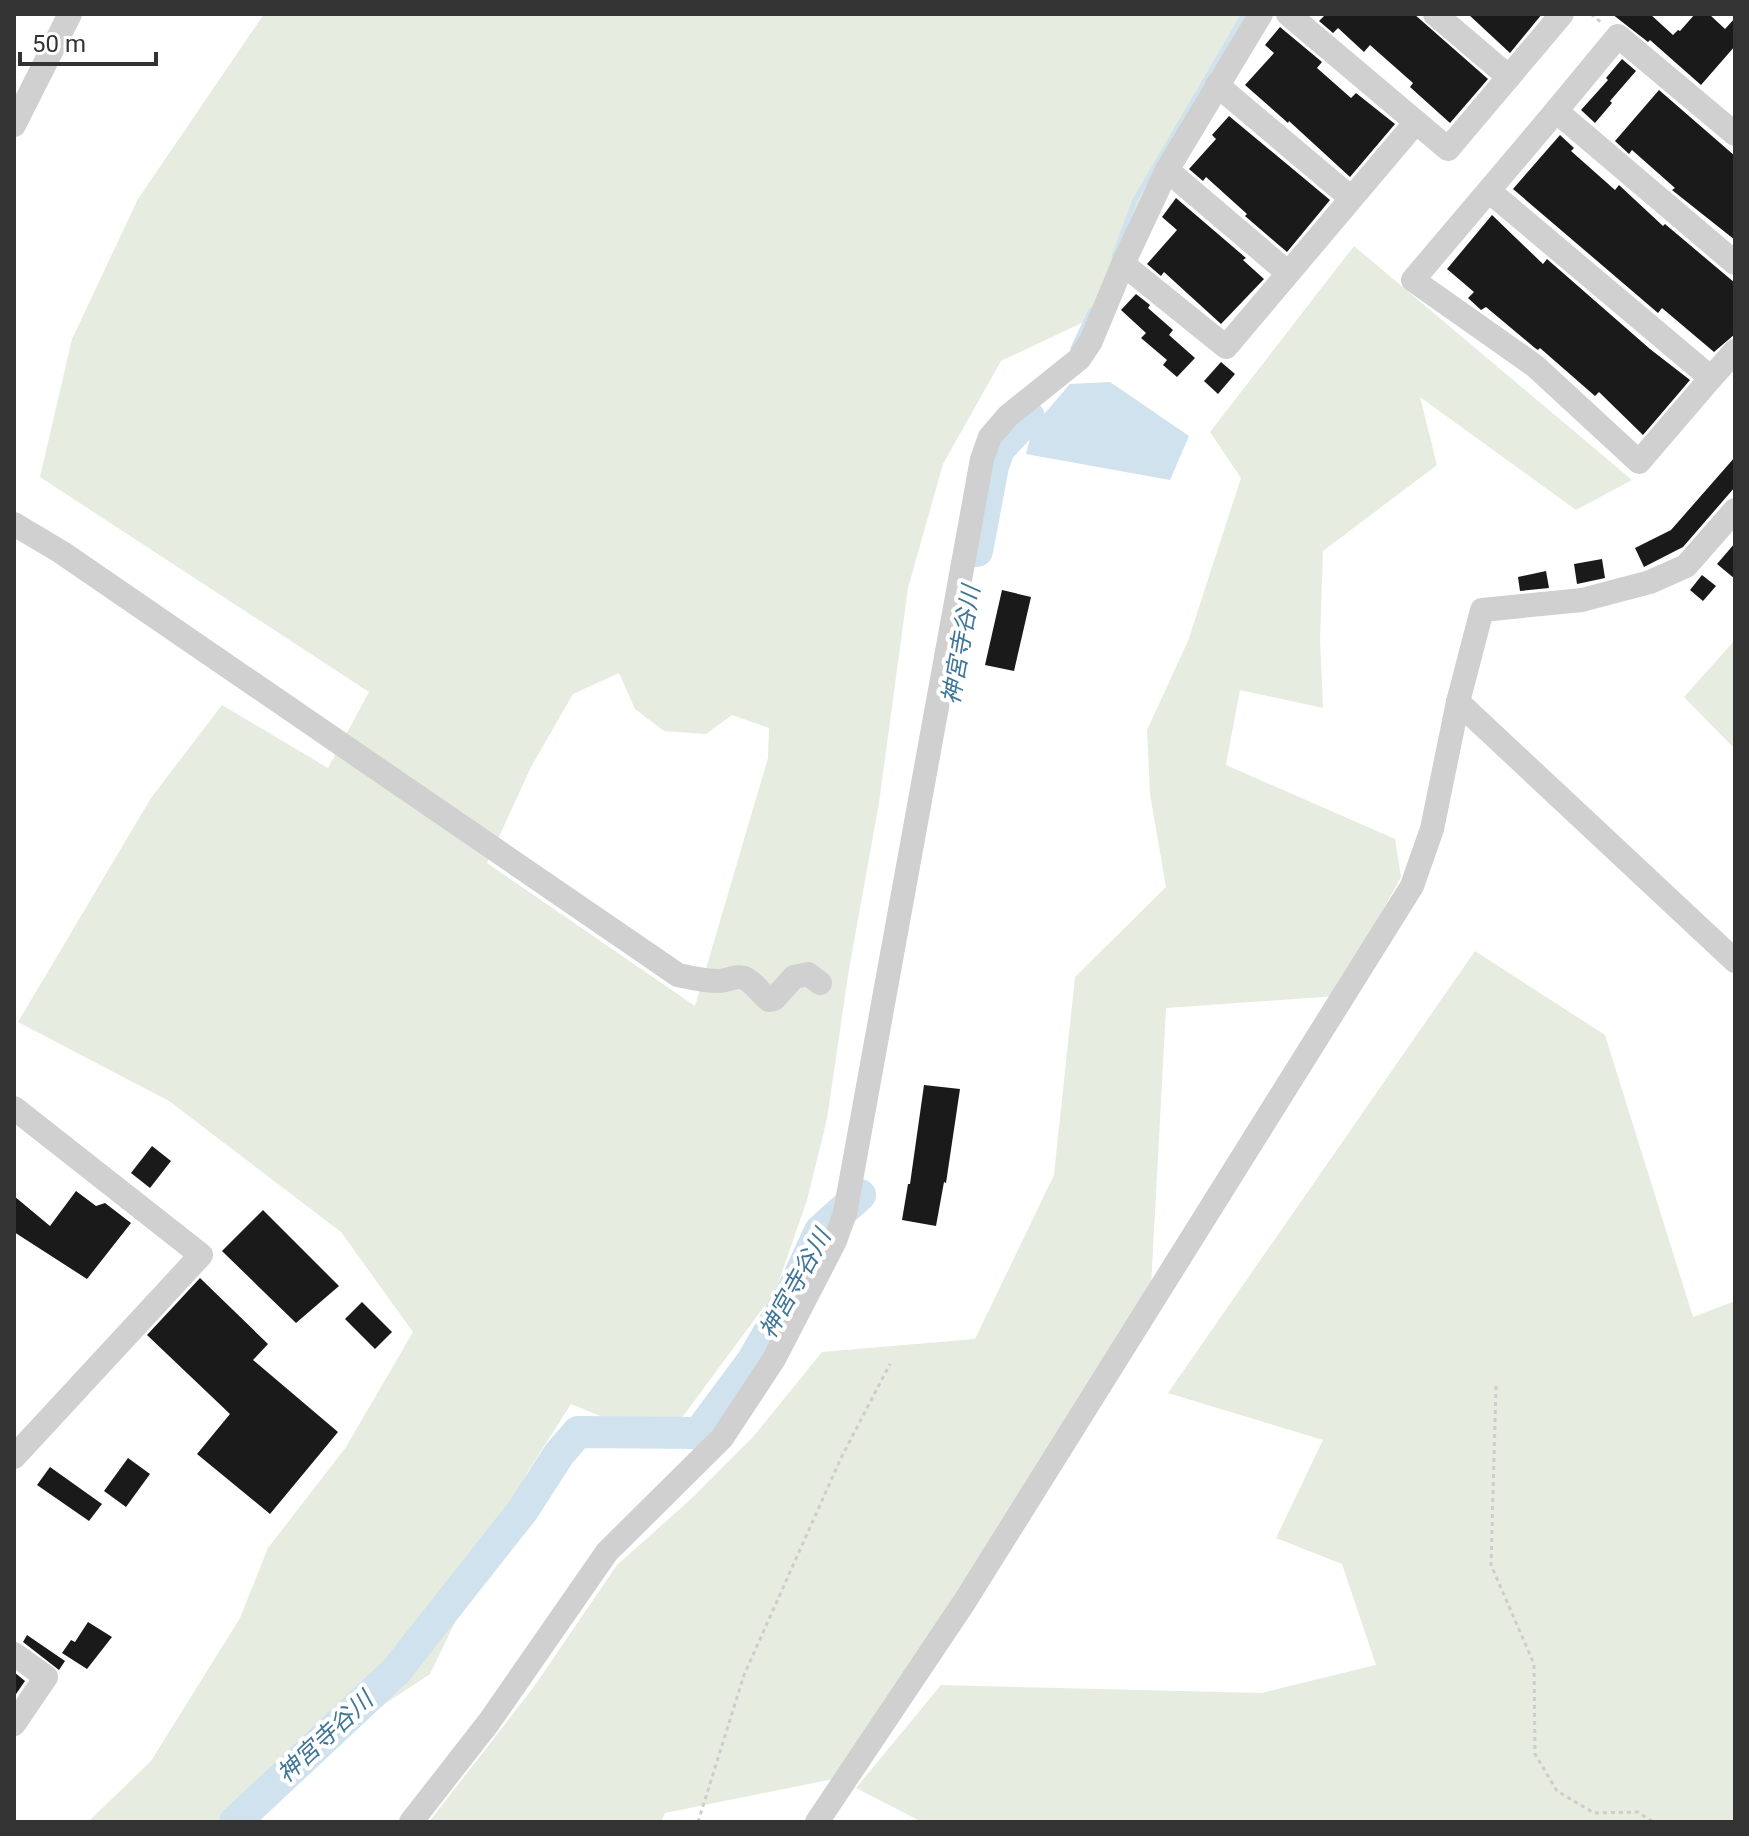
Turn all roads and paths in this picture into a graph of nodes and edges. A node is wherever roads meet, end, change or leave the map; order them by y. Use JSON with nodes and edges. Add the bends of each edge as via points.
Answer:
{"nodes":[{"id":1,"x":70,"y":14,"type":"edge"},
{"id":2,"x":1261,"y":14,"type":"edge"},
{"id":3,"x":1288,"y":14,"type":"edge"},
{"id":4,"x":1435,"y":14,"type":"edge"},
{"id":5,"x":1562,"y":14,"type":"edge"},
{"id":6,"x":1509,"y":77,"type":"junction"},
{"id":7,"x":1217,"y":85,"type":"junction"},
{"id":8,"x":22,"y":91,"type":"edge"},
{"id":9,"x":1556,"y":111,"type":"junction"},
{"id":10,"x":1416,"y":122,"type":"junction"},
{"id":11,"x":14,"y":125,"type":"edge"},
{"id":12,"x":1735,"y":134,"type":"edge"},
{"id":13,"x":1167,"y":170,"type":"junction"},
{"id":14,"x":1489,"y":191,"type":"junction"},
{"id":15,"x":1351,"y":198,"type":"junction"},
{"id":16,"x":1735,"y":263,"type":"edge"},
{"id":17,"x":1123,"y":264,"type":"junction"},
{"id":18,"x":1288,"y":273,"type":"junction"},
{"id":19,"x":1735,"y":351,"type":"edge"},
{"id":20,"x":1711,"y":378,"type":"junction"},
{"id":21,"x":1735,"y":510,"type":"edge"},
{"id":22,"x":14,"y":524,"type":"edge"},
{"id":23,"x":1458,"y":702,"type":"junction"},
{"id":24,"x":1735,"y":961,"type":"edge"},
{"id":25,"x":820,"y":983,"type":"dead end"},
{"id":26,"x":14,"y":1108,"type":"edge"},
{"id":27,"x":890,"y":1364,"type":"dead end"},
{"id":28,"x":1496,"y":1386,"type":"dead end"},
{"id":29,"x":14,"y":1457,"type":"edge"},
{"id":30,"x":14,"y":1654,"type":"edge"},
{"id":31,"x":14,"y":1724,"type":"edge"},
{"id":32,"x":411,"y":1822,"type":"edge"},
{"id":33,"x":698,"y":1822,"type":"edge"},
{"id":34,"x":817,"y":1822,"type":"edge"},
{"id":35,"x":1653,"y":1822,"type":"edge"}],
"edges":[{"from":1,"to":8,"type":"street"},
{"from":2,"to":7,"type":"street"},
{"from":3,"to":10,"type":"street"},
{"from":4,"to":6,"type":"street"},
{"from":5,"to":6,"type":"street"},
{"from":6,"to":10,"type":"street","via":[[1448,149]]},
{"from":7,"to":13,"type":"street"},
{"from":7,"to":15,"type":"street"},
{"from":8,"to":11,"type":"street"},
{"from":9,"to":12,"type":"street","via":[[1618,36]]},
{"from":9,"to":14,"type":"street"},
{"from":9,"to":16,"type":"street"},
{"from":10,"to":15,"type":"street"},
{"from":13,"to":17,"type":"street"},
{"from":13,"to":18,"type":"street"},
{"from":14,"to":20,"type":"street"},
{"from":14,"to":20,"type":"street","via":[[1413,280],[1535,366],[1639,462]]},
{"from":15,"to":18,"type":"street"},
{"from":17,"to":18,"type":"street","via":[[1226,347]]},
{"from":17,"to":32,"type":"street","via":[[1079,359],[1008,416],[990,437],[982,459],[835,1241],[774,1359],[722,1438],[607,1552],[489,1722]]},
{"from":19,"to":20,"type":"street"},
{"from":21,"to":23,"type":"street","via":[[1686,566],[1650,582],[1582,600],[1482,610]]},
{"from":22,"to":25,"type":"street","via":[[678,975],[711,981],[741,976],[769,1000],[799,974]]},
{"from":23,"to":24,"type":"street"},
{"from":23,"to":34,"type":"street","via":[[1432,829],[1412,886],[965,1601]]},
{"from":26,"to":29,"type":"street","via":[[201,1255]]},
{"from":27,"to":33,"type":"path","via":[[841,1458],[744,1675]]},
{"from":28,"to":35,"type":"path","via":[[1491,1565],[1534,1664],[1535,1754],[1557,1791],[1594,1813],[1638,1812]]},
{"from":30,"to":31,"type":"street","via":[[46,1677]]}]}
